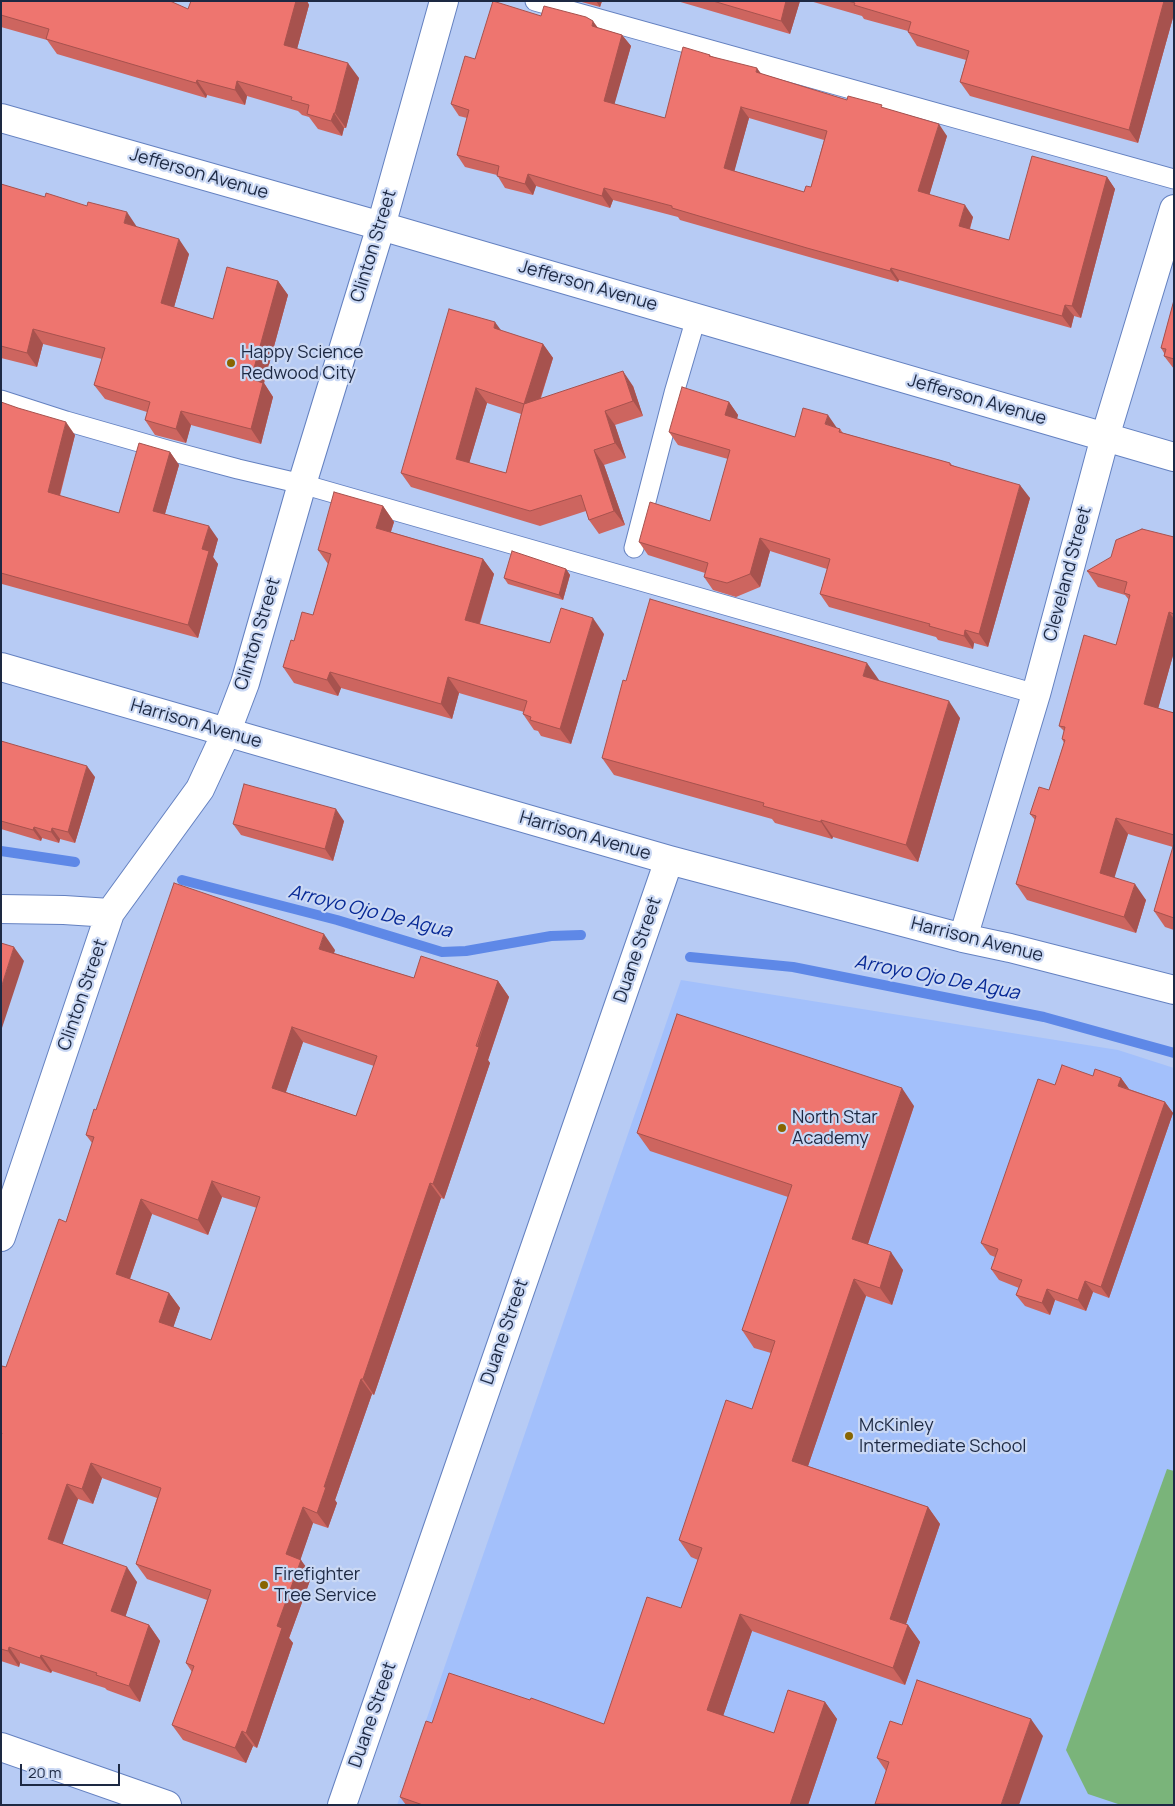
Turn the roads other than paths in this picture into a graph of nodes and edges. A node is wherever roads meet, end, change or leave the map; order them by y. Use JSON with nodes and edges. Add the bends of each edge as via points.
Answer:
{"nodes":[{"id":1,"x":444,"y":1,"type":"edge"},
{"id":2,"x":535,"y":1,"type":"edge"},
{"id":3,"x":1,"y":118,"type":"edge"},
{"id":4,"x":1174,"y":179,"type":"edge"},
{"id":5,"x":1174,"y":209,"type":"edge"},
{"id":6,"x":381,"y":226,"type":"junction"},
{"id":7,"x":696,"y":318,"type":"junction"},
{"id":8,"x":1,"y":400,"type":"edge"},
{"id":9,"x":1105,"y":437,"type":"junction"},
{"id":10,"x":1174,"y":457,"type":"edge"},
{"id":11,"x":302,"y":484,"type":"junction"},
{"id":12,"x":634,"y":548,"type":"dead end"},
{"id":13,"x":1,"y":667,"type":"edge"},
{"id":14,"x":1036,"y":694,"type":"junction"},
{"id":15,"x":226,"y":733,"type":"junction"},
{"id":16,"x":669,"y":860,"type":"junction"},
{"id":17,"x":1,"y":909,"type":"edge"},
{"id":18,"x":110,"y":913,"type":"junction"},
{"id":19,"x":963,"y":938,"type":"junction"},
{"id":20,"x":1174,"y":990,"type":"edge"},
{"id":21,"x":1,"y":1237,"type":"edge"},
{"id":22,"x":1,"y":1748,"type":"edge"},
{"id":23,"x":167,"y":1805,"type":"edge"},
{"id":24,"x":342,"y":1805,"type":"edge"}],
"edges":[{"from":1,"to":6,"type":"street","name":"Clinton Street"},
{"from":2,"to":4,"type":"lane"},
{"from":3,"to":6,"type":"street","name":"Jefferson Avenue"},
{"from":5,"to":9,"type":"street","name":"Cleveland Street"},
{"from":6,"to":7,"type":"street","name":"Jefferson Avenue"},
{"from":6,"to":11,"type":"street","name":"Clinton Street"},
{"from":7,"to":9,"type":"street","name":"Jefferson Avenue"},
{"from":7,"to":12,"type":"lane"},
{"from":8,"to":11,"type":"lane","via":[[168,450]]},
{"from":9,"to":10,"type":"street","name":"Jefferson Avenue"},
{"from":9,"to":14,"type":"street","name":"Cleveland Street"},
{"from":11,"to":14,"type":"lane"},
{"from":11,"to":15,"type":"street","name":"Clinton Street","via":[[245,682]]},
{"from":13,"to":15,"type":"street","name":"Harrison Avenue"},
{"from":14,"to":19,"type":"street","name":"Cleveland Street"},
{"from":15,"to":16,"type":"street","name":"Harrison Avenue"},
{"from":15,"to":18,"type":"street","name":"Clinton Street","via":[[200,789]]},
{"from":16,"to":19,"type":"street","name":"Harrison Avenue"},
{"from":16,"to":24,"type":"street","name":"Duane Street"},
{"from":17,"to":18,"type":"street"},
{"from":18,"to":21,"type":"street","name":"Clinton Street"},
{"from":19,"to":20,"type":"street","name":"Harrison Avenue"},
{"from":22,"to":23,"type":"street"}]}
